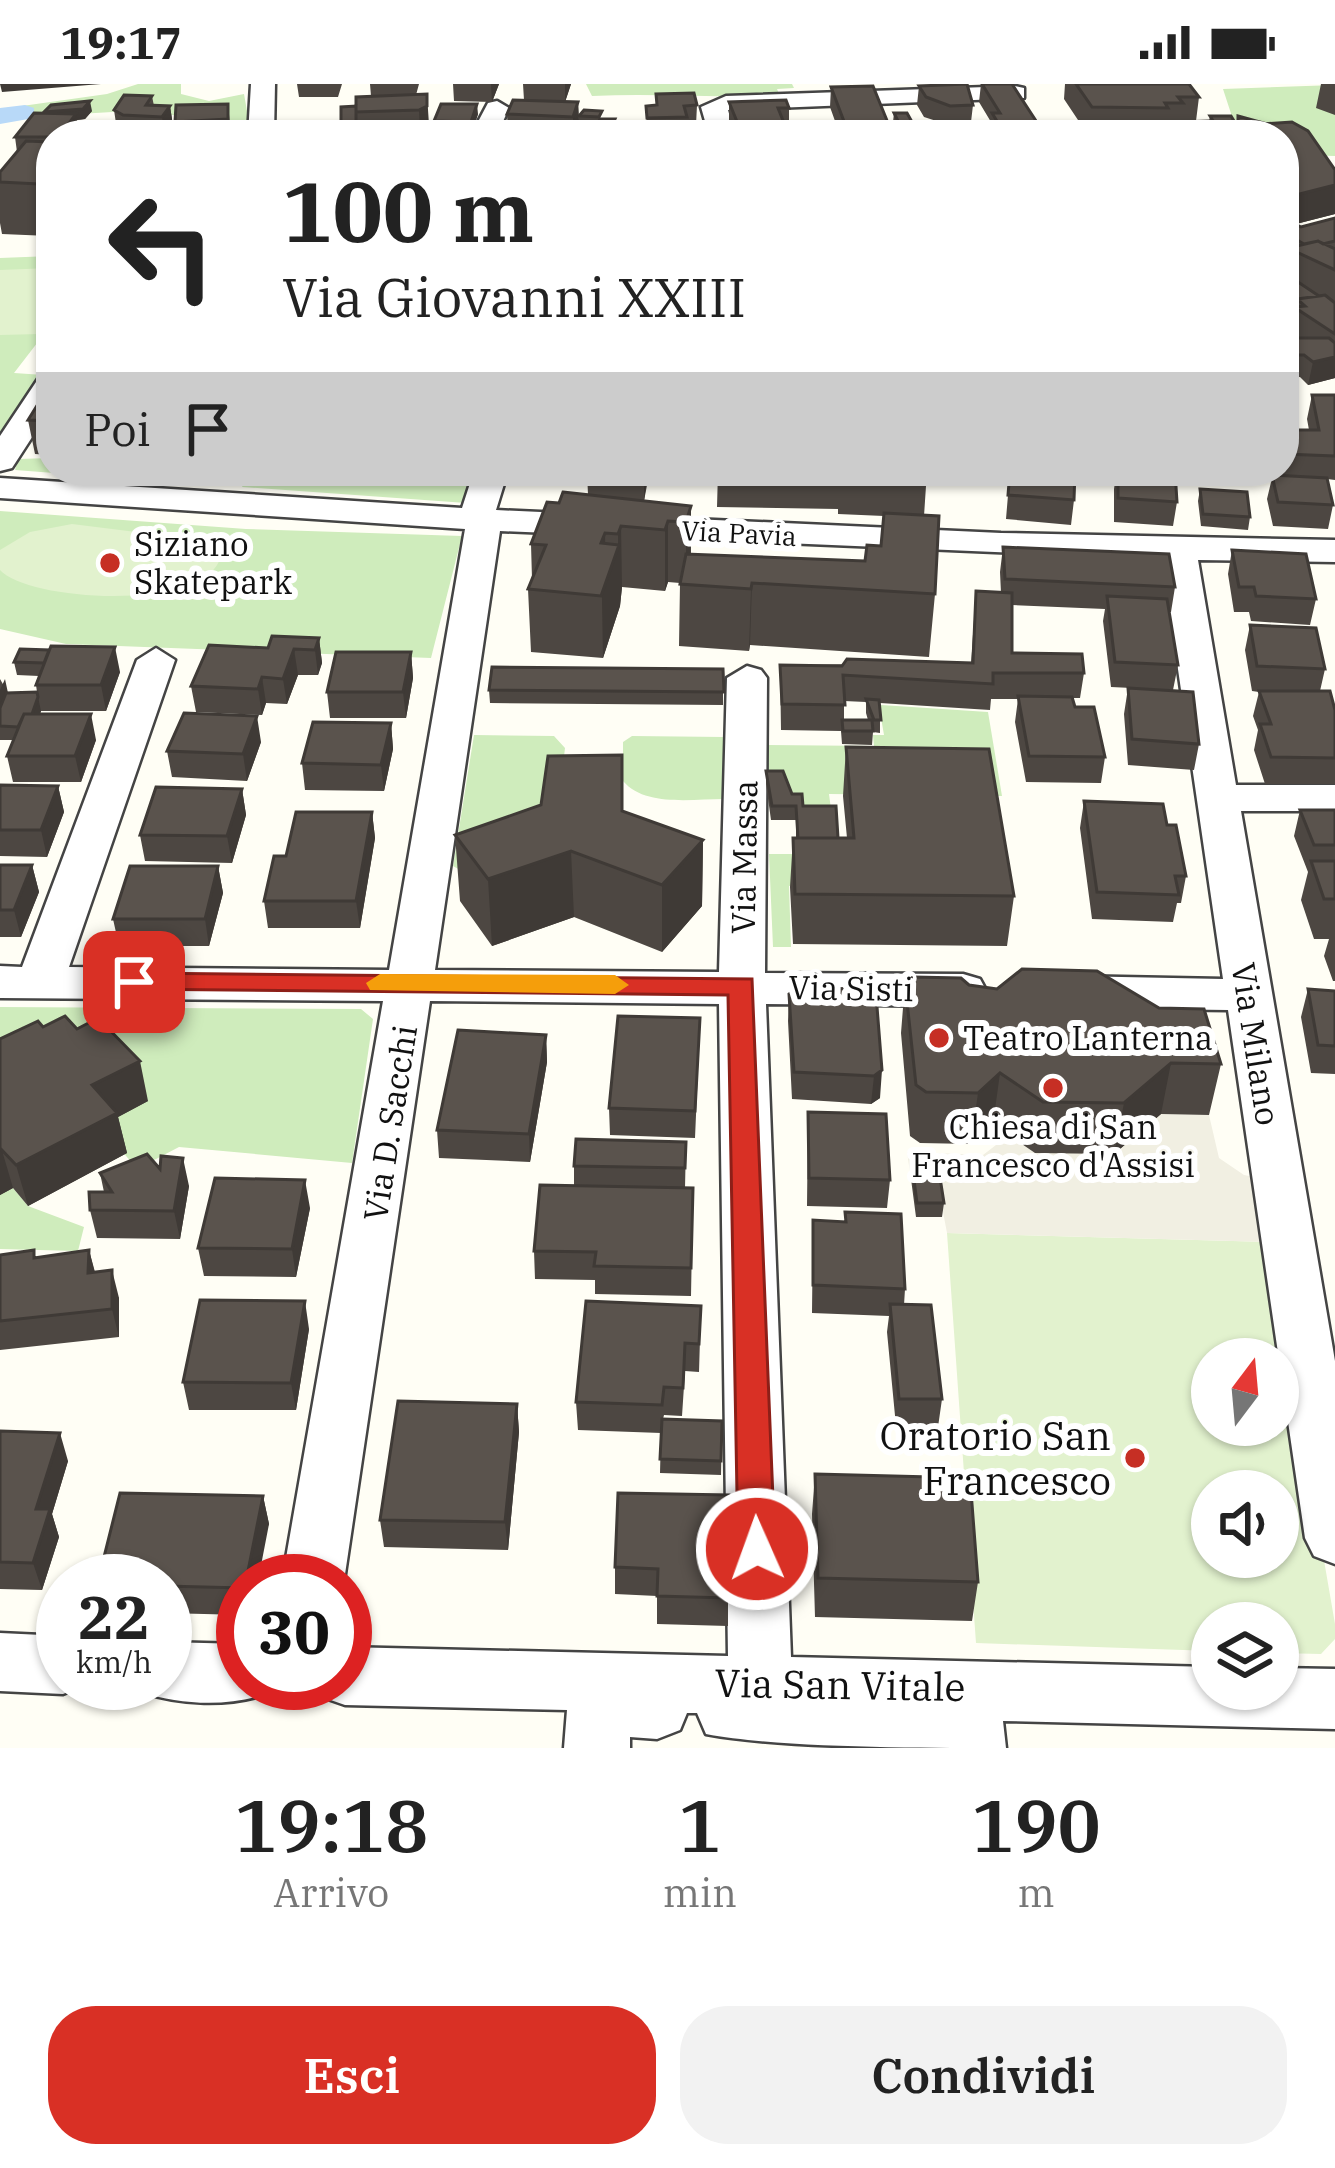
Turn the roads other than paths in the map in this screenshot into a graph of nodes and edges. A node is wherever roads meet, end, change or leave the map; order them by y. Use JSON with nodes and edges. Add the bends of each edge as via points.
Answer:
{"nodes":[{"id":1,"x":263,"y":84,"type":"edge"},
{"id":2,"x":1012,"y":88,"type":"edge"},
{"id":3,"x":918,"y":90,"type":"edge"},
{"id":4,"x":497,"y":108,"type":"dead end"},
{"id":5,"x":1033,"y":118,"type":"edge"},
{"id":6,"x":262,"y":120,"type":"edge"},
{"id":7,"x":491,"y":120,"type":"edge"},
{"id":8,"x":717,"y":120,"type":"edge"},
{"id":9,"x":36,"y":405,"type":"edge"},
{"id":10,"x":0,"y":461,"type":"edge"},
{"id":11,"x":233,"y":486,"type":"edge"},
{"id":12,"x":488,"y":486,"type":"edge"},
{"id":13,"x":0,"y":488,"type":"edge"},
{"id":14,"x":224,"y":504,"type":"junction"},
{"id":15,"x":480,"y":521,"type":"junction"},
{"id":16,"x":1178,"y":550,"type":"junction"},
{"id":17,"x":1335,"y":551,"type":"edge"},
{"id":18,"x":156,"y":660,"type":"dead end"},
{"id":19,"x":747,"y":678,"type":"dead end"},
{"id":20,"x":1217,"y":798,"type":"junction"},
{"id":21,"x":1335,"y":798,"type":"edge"},
{"id":22,"x":20,"y":982,"type":"edge"},
{"id":23,"x":413,"y":983,"type":"junction"},
{"id":24,"x":742,"y":986,"type":"junction"},
{"id":25,"x":1247,"y":995,"type":"junction"},
{"id":26,"x":1335,"y":1538,"type":"edge"},
{"id":27,"x":318,"y":1554,"type":"edge"},
{"id":28,"x":0,"y":1662,"type":"edge"},
{"id":29,"x":36,"y":1664,"type":"edge"},
{"id":30,"x":372,"y":1677,"type":"edge"},
{"id":31,"x":760,"y":1684,"type":"junction"},
{"id":32,"x":1335,"y":1699,"type":"edge"},
{"id":33,"x":597,"y":1748,"type":"edge"},
{"id":34,"x":974,"y":1748,"type":"edge"}],
"edges":[{"from":1,"to":6,"type":"street"},
{"from":2,"to":3,"type":"street"},
{"from":2,"to":5,"type":"street"},
{"from":3,"to":8,"type":"street","via":[[722,104],[713,109]]},
{"from":4,"to":7,"type":"street"},
{"from":9,"to":10,"type":"street"},
{"from":11,"to":14,"type":"street"},
{"from":12,"to":15,"type":"street","name":"Via D. Sacchi"},
{"from":13,"to":14,"type":"street","name":"Via Pavia"},
{"from":14,"to":15,"type":"street","name":"Via Pavia"},
{"from":15,"to":16,"type":"street","name":"Via Pavia"},
{"from":15,"to":23,"type":"street","name":"Via D. Sacchi"},
{"from":16,"to":17,"type":"street","name":"Via Pavia"},
{"from":16,"to":20,"type":"street","name":"Via Milano"},
{"from":18,"to":22,"type":"street"},
{"from":19,"to":24,"type":"street","name":"Via Massa"},
{"from":20,"to":21,"type":"street"},
{"from":20,"to":25,"type":"street","name":"Via Milano"},
{"from":22,"to":23,"type":"street","name":"Via Sisti"},
{"from":23,"to":24,"type":"street","name":"Via Sisti"},
{"from":23,"to":27,"type":"street","name":"Via D. Sacchi"},
{"from":24,"to":25,"type":"street","name":"Via Sisti"},
{"from":24,"to":31,"type":"street","name":"Via Massa"},
{"from":25,"to":26,"type":"street","name":"Via Milano"},
{"from":28,"to":29,"type":"street"},
{"from":30,"to":31,"type":"street","name":"Via San Vitale"},
{"from":31,"to":32,"type":"street","name":"Via San Vitale"},
{"from":33,"to":34,"type":"street","via":[[600,1706],[972,1725]]}]}
